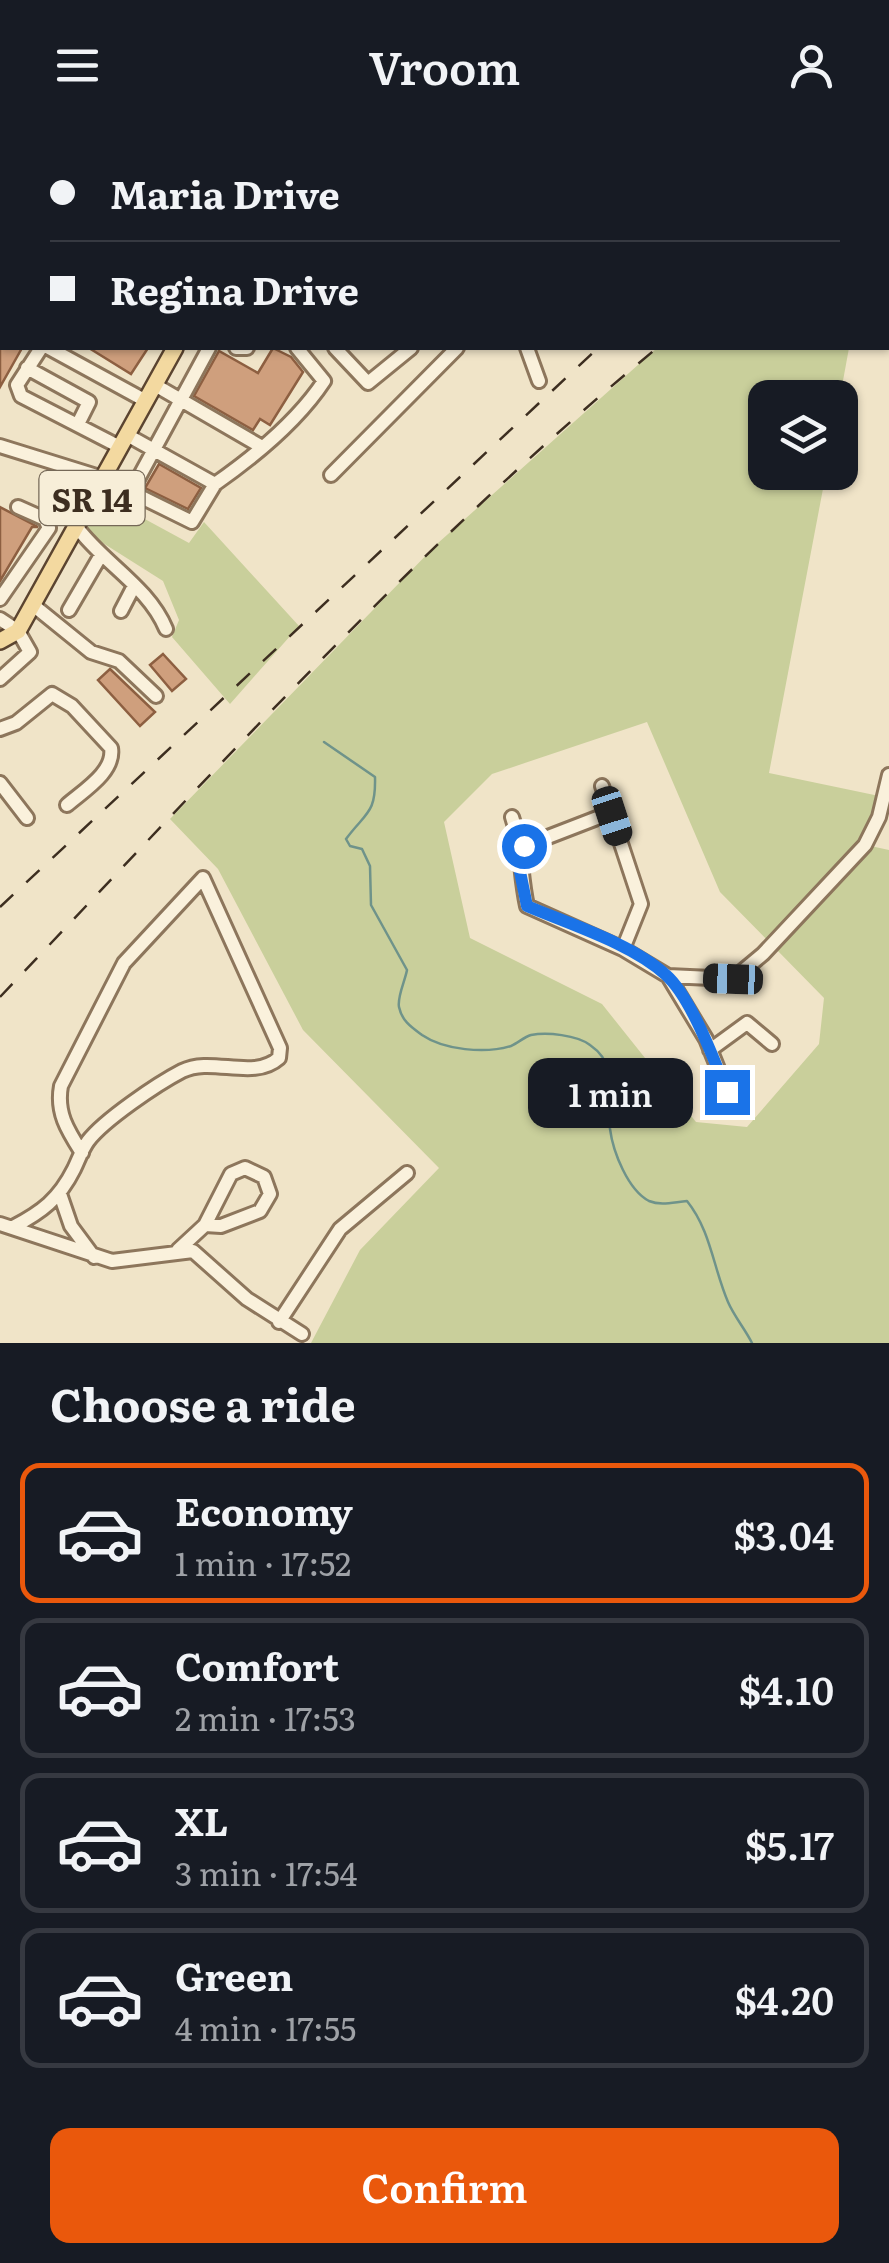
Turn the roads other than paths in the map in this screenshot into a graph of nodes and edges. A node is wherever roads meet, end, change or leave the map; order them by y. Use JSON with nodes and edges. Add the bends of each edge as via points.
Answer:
{"nodes":[{"id":1,"x":43,"y":350,"type":"edge"},
{"id":2,"x":49,"y":350,"type":"edge"},
{"id":3,"x":175,"y":350,"type":"edge"},
{"id":4,"x":207,"y":350,"type":"edge"},
{"id":5,"x":299,"y":350,"type":"edge"},
{"id":6,"x":337,"y":350,"type":"edge"},
{"id":7,"x":409,"y":350,"type":"edge"},
{"id":8,"x":455,"y":350,"type":"edge"},
{"id":9,"x":528,"y":350,"type":"edge"},
{"id":10,"x":27,"y":368,"type":"junction"},
{"id":11,"x":102,"y":377,"type":"junction"},
{"id":12,"x":539,"y":382,"type":"dead end"},
{"id":13,"x":154,"y":385,"type":"junction"},
{"id":14,"x":180,"y":399,"type":"junction"},
{"id":15,"x":146,"y":401,"type":"junction"},
{"id":16,"x":89,"y":402,"type":"junction"},
{"id":17,"x":78,"y":424,"type":"junction"},
{"id":18,"x":123,"y":441,"type":"junction"},
{"id":19,"x":0,"y":446,"type":"edge"},
{"id":20,"x":262,"y":447,"type":"junction"},
{"id":21,"x":152,"y":449,"type":"junction"},
{"id":22,"x":331,"y":475,"type":"dead end"},
{"id":23,"x":103,"y":478,"type":"junction"},
{"id":24,"x":215,"y":484,"type":"junction"},
{"id":25,"x":18,"y":507,"type":"dead end"},
{"id":26,"x":76,"y":526,"type":"junction"},
{"id":27,"x":101,"y":555,"type":"junction"},
{"id":28,"x":134,"y":586,"type":"junction"},
{"id":29,"x":0,"y":598,"type":"edge"},
{"id":30,"x":33,"y":605,"type":"junction"},
{"id":31,"x":69,"y":610,"type":"dead end"},
{"id":32,"x":121,"y":611,"type":"dead end"},
{"id":33,"x":0,"y":619,"type":"edge"},
{"id":34,"x":166,"y":629,"type":"dead end"},
{"id":35,"x":18,"y":632,"type":"junction"},
{"id":36,"x":0,"y":642,"type":"edge"},
{"id":37,"x":0,"y":679,"type":"edge"},
{"id":38,"x":156,"y":696,"type":"dead end"},
{"id":39,"x":0,"y":730,"type":"edge"},
{"id":40,"x":889,"y":775,"type":"edge"},
{"id":41,"x":602,"y":786,"type":"dead end"},
{"id":42,"x":1,"y":787,"type":"edge"},
{"id":43,"x":67,"y":806,"type":"dead end"},
{"id":44,"x":610,"y":813,"type":"junction"},
{"id":45,"x":512,"y":817,"type":"dead end"},
{"id":46,"x":27,"y":818,"type":"dead end"},
{"id":47,"x":522,"y":847,"type":"junction"},
{"id":48,"x":623,"y":949,"type":"junction"},
{"id":49,"x":668,"y":976,"type":"junction"},
{"id":50,"x":772,"y":1044,"type":"dead end"},
{"id":51,"x":710,"y":1050,"type":"junction"},
{"id":52,"x":727,"y":1092,"type":"dead end"},
{"id":53,"x":82,"y":1153,"type":"junction"},
{"id":54,"x":407,"y":1173,"type":"dead end"},
{"id":55,"x":60,"y":1194,"type":"junction"},
{"id":56,"x":205,"y":1225,"type":"junction"},
{"id":57,"x":6,"y":1226,"type":"edge"},
{"id":58,"x":178,"y":1250,"type":"junction"},
{"id":59,"x":95,"y":1259,"type":"junction"},
{"id":60,"x":279,"y":1322,"type":"junction"},
{"id":61,"x":302,"y":1334,"type":"dead end"}],
"edges":[{"from":1,"to":10,"type":"street"},
{"from":2,"to":11,"type":"street"},
{"from":3,"to":13,"type":"main road","number":"SR 14"},
{"from":4,"to":14,"type":"street"},
{"from":5,"to":20,"type":"street","via":[[324,381]]},
{"from":6,"to":7,"type":"street","via":[[368,383]]},
{"from":8,"to":22,"type":"street"},
{"from":9,"to":12,"type":"street"},
{"from":10,"to":16,"type":"street"},
{"from":10,"to":17,"type":"street","via":[[17,385],[21,396]]},
{"from":11,"to":15,"type":"street"},
{"from":11,"to":16,"type":"street"},
{"from":13,"to":14,"type":"street"},
{"from":13,"to":15,"type":"main road","number":"SR 14"},
{"from":14,"to":20,"type":"street"},
{"from":14,"to":21,"type":"street"},
{"from":15,"to":18,"type":"main road","number":"SR 14"},
{"from":16,"to":17,"type":"street"},
{"from":17,"to":18,"type":"street"},
{"from":18,"to":21,"type":"street"},
{"from":18,"to":23,"type":"main road","number":"SR 14"},
{"from":19,"to":23,"type":"street"},
{"from":20,"to":24,"type":"street"},
{"from":21,"to":24,"type":"street"},
{"from":21,"to":24,"type":"street","via":[[131,492],[192,522]]},
{"from":23,"to":26,"type":"main road","number":"SR 14"},
{"from":25,"to":29,"type":"street","via":[[49,528]]},
{"from":26,"to":27,"type":"street"},
{"from":26,"to":30,"type":"main road","number":"SR 14"},
{"from":27,"to":28,"type":"street"},
{"from":27,"to":31,"type":"street"},
{"from":28,"to":32,"type":"street"},
{"from":28,"to":34,"type":"street","via":[[157,608]]},
{"from":30,"to":35,"type":"main road","number":"SR 14"},
{"from":30,"to":38,"type":"street","via":[[91,652],[119,661]]},
{"from":33,"to":35,"type":"street"},
{"from":35,"to":36,"type":"main road"},
{"from":35,"to":37,"type":"street","via":[[30,652]]},
{"from":39,"to":43,"type":"street","via":[[52,694],[111,748],[111,762]]},
{"from":40,"to":49,"type":"street","via":[[865,844],[746,970],[733,979]]},
{"from":41,"to":44,"type":"street"},
{"from":42,"to":46,"type":"street"},
{"from":44,"to":47,"type":"street"},
{"from":44,"to":48,"type":"street","via":[[641,904]]},
{"from":45,"to":47,"type":"street"},
{"from":47,"to":48,"type":"street","via":[[518,862],[527,906]]},
{"from":48,"to":49,"type":"street"},
{"from":49,"to":51,"type":"street"},
{"from":50,"to":51,"type":"street","via":[[748,1023]]},
{"from":51,"to":52,"type":"street"},
{"from":53,"to":53,"type":"street","via":[[62,1117],[62,1086],[124,963],[202,878],[279,1058],[263,1068],[184,1070],[100,1129]]},
{"from":53,"to":55,"type":"street"},
{"from":54,"to":60,"type":"street","via":[[340,1229]]},
{"from":55,"to":57,"type":"street","via":[[42,1212]]},
{"from":55,"to":59,"type":"street","via":[[71,1226]]},
{"from":56,"to":56,"type":"street","via":[[232,1174],[245,1168],[264,1177],[270,1194],[260,1211]]},
{"from":56,"to":58,"type":"street"},
{"from":57,"to":59,"type":"street"},
{"from":58,"to":59,"type":"street","via":[[129,1262]]},
{"from":58,"to":60,"type":"street","via":[[193,1250]]},
{"from":60,"to":61,"type":"street"}]}
